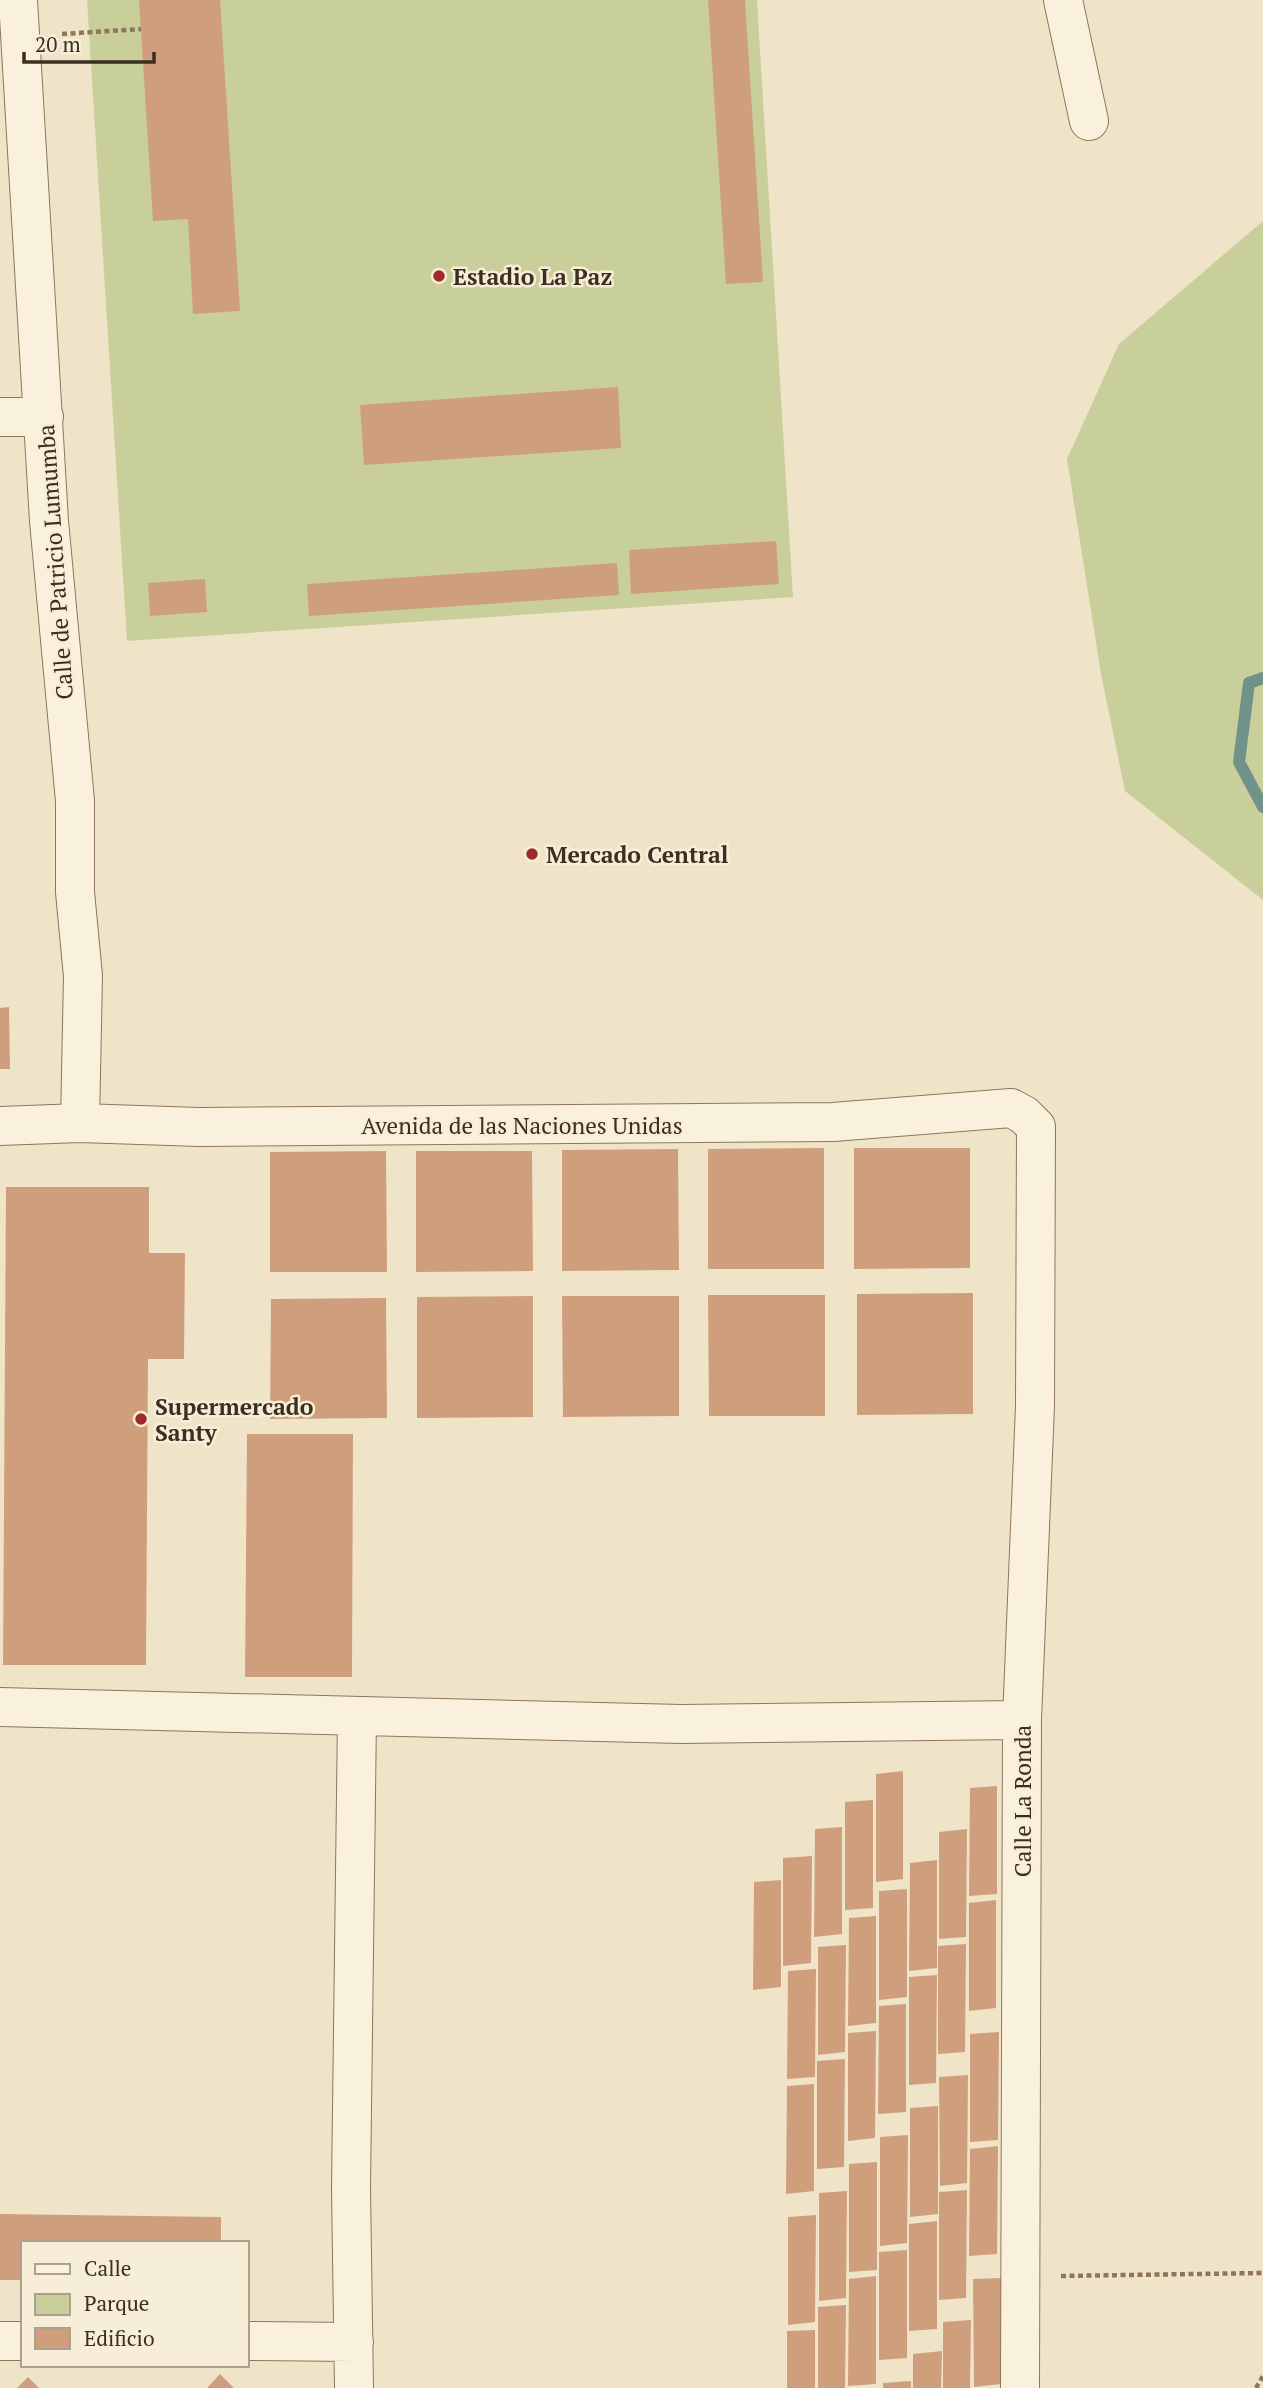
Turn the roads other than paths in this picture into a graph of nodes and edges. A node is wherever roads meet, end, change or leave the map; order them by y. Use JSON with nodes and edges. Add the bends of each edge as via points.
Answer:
{"nodes":[{"id":1,"x":18,"y":0,"type":"edge"},
{"id":2,"x":1063,"y":0,"type":"edge"},
{"id":3,"x":1089,"y":121,"type":"dead end"},
{"id":4,"x":0,"y":417,"type":"edge"},
{"id":5,"x":44,"y":417,"type":"junction"},
{"id":6,"x":80,"y":1123,"type":"junction"},
{"id":7,"x":0,"y":1126,"type":"edge"},
{"id":8,"x":1036,"y":1127,"type":"joint"},
{"id":9,"x":0,"y":1707,"type":"edge"},
{"id":10,"x":357,"y":1716,"type":"junction"},
{"id":11,"x":1022,"y":1720,"type":"junction"},
{"id":12,"x":0,"y":2341,"type":"edge"},
{"id":13,"x":21,"y":2341,"type":"edge"},
{"id":14,"x":248,"y":2341,"type":"edge"},
{"id":15,"x":354,"y":2342,"type":"junction"},
{"id":16,"x":354,"y":2388,"type":"edge"},
{"id":17,"x":1020,"y":2388,"type":"edge"}],
"edges":[{"from":1,"to":5,"type":"street","name":"Calle de Patricio Lumumba"},
{"from":2,"to":3,"type":"street"},
{"from":4,"to":5,"type":"street"},
{"from":5,"to":6,"type":"street","name":"Calle de Patricio Lumumba","via":[[60,660],[75,801],[75,891],[83,976]]},
{"from":6,"to":7,"type":"street","name":"Avenida de las Naciones Unidas"},
{"from":6,"to":8,"type":"street","name":"Avenida de las Naciones Unidas","via":[[199,1127],[832,1122],[1011,1108]]},
{"from":8,"to":11,"type":"street","name":"Calle La Ronda","via":[[1035,1406]]},
{"from":9,"to":10,"type":"street"},
{"from":10,"to":11,"type":"street","via":[[681,1724]]},
{"from":10,"to":15,"type":"street","via":[[351,2188]]},
{"from":11,"to":17,"type":"street","name":"Calle La Ronda"},
{"from":12,"to":13,"type":"street"},
{"from":14,"to":15,"type":"street"},
{"from":15,"to":16,"type":"street"}]}
